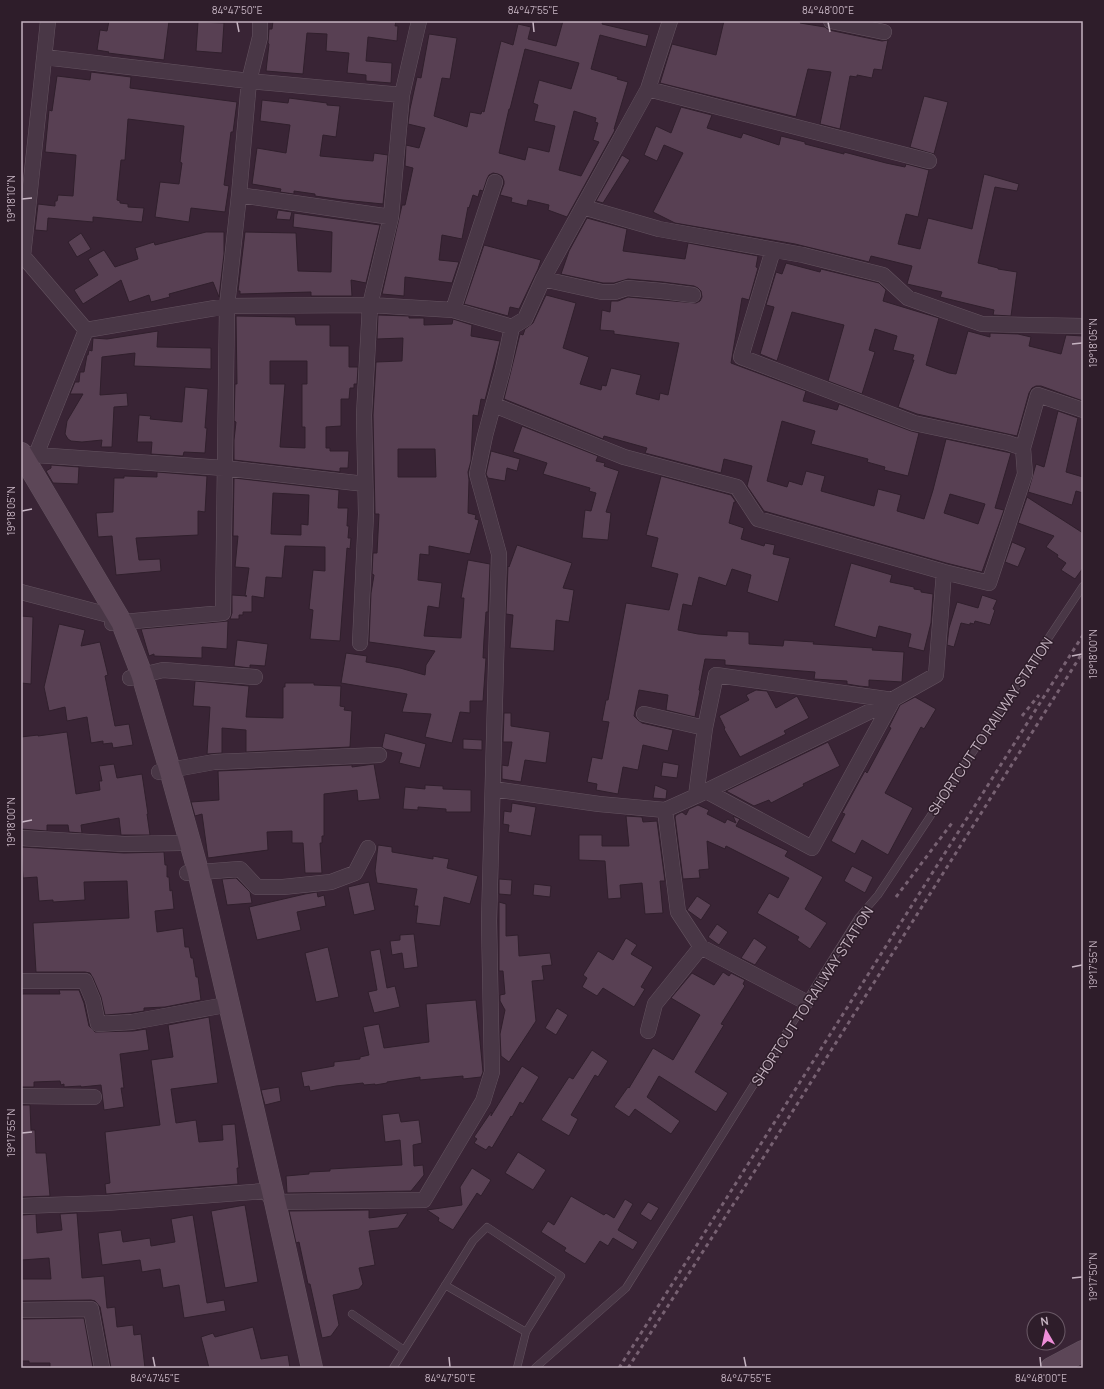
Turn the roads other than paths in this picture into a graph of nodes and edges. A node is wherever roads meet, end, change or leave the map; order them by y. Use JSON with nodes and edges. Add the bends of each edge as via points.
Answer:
{"nodes":[{"id":1,"x":48,"y":21,"type":"edge"},
{"id":2,"x":260,"y":21,"type":"edge"},
{"id":3,"x":419,"y":21,"type":"edge"},
{"id":4,"x":670,"y":21,"type":"edge"},
{"id":5,"x":832,"y":21,"type":"edge"},
{"id":6,"x":884,"y":32,"type":"dead end"},
{"id":7,"x":44,"y":57,"type":"junction"},
{"id":8,"x":249,"y":82,"type":"junction"},
{"id":9,"x":648,"y":89,"type":"junction"},
{"id":10,"x":402,"y":95,"type":"junction"},
{"id":11,"x":929,"y":161,"type":"dead end"},
{"id":12,"x":495,"y":182,"type":"dead end"},
{"id":13,"x":239,"y":195,"type":"junction"},
{"id":14,"x":583,"y":206,"type":"junction"},
{"id":15,"x":392,"y":217,"type":"junction"},
{"id":16,"x":772,"y":250,"type":"junction"},
{"id":17,"x":22,"y":256,"type":"edge"},
{"id":18,"x":543,"y":279,"type":"junction"},
{"id":19,"x":693,"y":295,"type":"dead end"},
{"id":20,"x":370,"y":305,"type":"junction"},
{"id":21,"x":227,"y":306,"type":"junction"},
{"id":22,"x":453,"y":310,"type":"junction"},
{"id":23,"x":1083,"y":326,"type":"edge"},
{"id":24,"x":512,"y":327,"type":"junction"},
{"id":25,"x":86,"y":330,"type":"junction"},
{"id":26,"x":494,"y":405,"type":"junction"},
{"id":27,"x":1083,"y":410,"type":"edge"},
{"id":28,"x":1023,"y":448,"type":"junction"},
{"id":29,"x":24,"y":457,"type":"edge"},
{"id":30,"x":224,"y":468,"type":"junction"},
{"id":31,"x":365,"y":484,"type":"junction"},
{"id":32,"x":944,"y":572,"type":"junction"},
{"id":33,"x":1083,"y":586,"type":"edge"},
{"id":34,"x":21,"y":592,"type":"edge"},
{"id":35,"x":113,"y":620,"type":"junction"},
{"id":36,"x":360,"y":643,"type":"dead end"},
{"id":37,"x":136,"y":676,"type":"junction"},
{"id":38,"x":255,"y":677,"type":"dead end"},
{"id":39,"x":893,"y":700,"type":"junction"},
{"id":40,"x":644,"y":714,"type":"dead end"},
{"id":41,"x":705,"y":728,"type":"junction"},
{"id":42,"x":379,"y":755,"type":"dead end"},
{"id":43,"x":164,"y":771,"type":"junction"},
{"id":44,"x":493,"y":789,"type":"junction"},
{"id":45,"x":701,"y":794,"type":"junction"},
{"id":46,"x":665,"y":810,"type":"junction"},
{"id":47,"x":21,"y":838,"type":"edge"},
{"id":48,"x":180,"y":843,"type":"junction"},
{"id":49,"x":368,"y":848,"type":"dead end"},
{"id":50,"x":193,"y":872,"type":"junction"},
{"id":51,"x":701,"y":947,"type":"junction"},
{"id":52,"x":21,"y":981,"type":"edge"},
{"id":53,"x":806,"y":1002,"type":"junction"},
{"id":54,"x":220,"y":1006,"type":"junction"},
{"id":55,"x":648,"y":1031,"type":"dead end"},
{"id":56,"x":21,"y":1096,"type":"edge"},
{"id":57,"x":94,"y":1097,"type":"dead end"},
{"id":58,"x":270,"y":1197,"type":"junction"},
{"id":59,"x":21,"y":1206,"type":"edge"},
{"id":60,"x":445,"y":1285,"type":"junction"},
{"id":61,"x":21,"y":1310,"type":"edge"},
{"id":62,"x":352,"y":1314,"type":"dead end"},
{"id":63,"x":526,"y":1332,"type":"junction"},
{"id":64,"x":404,"y":1350,"type":"junction"},
{"id":65,"x":1083,"y":1351,"type":"edge"},
{"id":66,"x":102,"y":1368,"type":"edge"},
{"id":67,"x":304,"y":1368,"type":"edge"},
{"id":68,"x":312,"y":1368,"type":"edge"},
{"id":69,"x":393,"y":1368,"type":"edge"},
{"id":70,"x":517,"y":1368,"type":"edge"},
{"id":71,"x":534,"y":1368,"type":"edge"},
{"id":72,"x":1051,"y":1368,"type":"edge"}],
"edges":[{"from":1,"to":7,"type":"street"},
{"from":2,"to":8,"type":"street","via":[[260,37]]},
{"from":3,"to":10,"type":"street"},
{"from":4,"to":9,"type":"street"},
{"from":5,"to":6,"type":"street"},
{"from":7,"to":8,"type":"street"},
{"from":7,"to":17,"type":"street"},
{"from":8,"to":10,"type":"street"},
{"from":8,"to":13,"type":"street"},
{"from":9,"to":11,"type":"street"},
{"from":9,"to":14,"type":"street"},
{"from":10,"to":15,"type":"street"},
{"from":12,"to":22,"type":"street"},
{"from":13,"to":15,"type":"street"},
{"from":13,"to":21,"type":"street"},
{"from":14,"to":16,"type":"street","via":[[659,229]]},
{"from":14,"to":18,"type":"street"},
{"from":15,"to":20,"type":"street"},
{"from":16,"to":23,"type":"street","via":[[883,275],[908,298],[982,324]]},
{"from":16,"to":28,"type":"street","via":[[741,357],[914,423]]},
{"from":17,"to":25,"type":"street"},
{"from":18,"to":19,"type":"street","via":[[602,292],[615,292],[627,288]]},
{"from":18,"to":24,"type":"street","via":[[525,319]]},
{"from":20,"to":21,"type":"street"},
{"from":20,"to":22,"type":"street"},
{"from":20,"to":31,"type":"street","via":[[364,416]]},
{"from":21,"to":25,"type":"street"},
{"from":21,"to":30,"type":"street"},
{"from":22,"to":24,"type":"street"},
{"from":24,"to":26,"type":"street"},
{"from":25,"to":29,"type":"street"},
{"from":26,"to":32,"type":"street","via":[[624,457],[737,487],[758,519]]},
{"from":26,"to":44,"type":"street","via":[[478,474],[499,554]]},
{"from":27,"to":28,"type":"street","via":[[1038,395]]},
{"from":28,"to":32,"type":"street","via":[[1025,474],[990,583]]},
{"from":29,"to":30,"type":"street"},
{"from":29,"to":35,"type":"street"},
{"from":30,"to":31,"type":"street"},
{"from":30,"to":35,"type":"street","via":[[223,613]]},
{"from":31,"to":36,"type":"street"},
{"from":32,"to":39,"type":"street","via":[[936,675]]},
{"from":33,"to":53,"type":"lane","name":"SHORTCUT TO RAILWAY STATION","via":[[878,895],[860,917]]},
{"from":34,"to":35,"type":"street"},
{"from":35,"to":37,"type":"street"},
{"from":37,"to":38,"type":"street","via":[[163,670]]},
{"from":37,"to":43,"type":"street"},
{"from":39,"to":41,"type":"street","via":[[716,675]]},
{"from":39,"to":45,"type":"street"},
{"from":39,"to":45,"type":"street","via":[[812,848]]},
{"from":40,"to":41,"type":"street"},
{"from":41,"to":45,"type":"street"},
{"from":42,"to":43,"type":"street","via":[[214,762]]},
{"from":43,"to":48,"type":"street"},
{"from":43,"to":50,"type":"street"},
{"from":44,"to":46,"type":"street","via":[[599,804]]},
{"from":44,"to":58,"type":"street","via":[[489,921],[492,1072],[483,1101],[424,1200]]},
{"from":45,"to":46,"type":"street"},
{"from":46,"to":51,"type":"street","via":[[678,912]]},
{"from":47,"to":48,"type":"street","via":[[124,844]]},
{"from":48,"to":50,"type":"street"},
{"from":49,"to":50,"type":"street","via":[[355,873],[331,882],[258,887],[240,869]]},
{"from":50,"to":54,"type":"street"},
{"from":50,"to":58,"type":"street"},
{"from":51,"to":53,"type":"street"},
{"from":51,"to":55,"type":"street","via":[[655,1004]]},
{"from":52,"to":54,"type":"street","via":[[85,981],[93,1000],[98,1024],[132,1022]]},
{"from":53,"to":71,"type":"lane","name":"SHORTCUT TO RAILWAY STATION","via":[[626,1288]]},
{"from":54,"to":58,"type":"street"},
{"from":56,"to":57,"type":"street"},
{"from":58,"to":59,"type":"street"},
{"from":58,"to":67,"type":"street"},
{"from":58,"to":68,"type":"street"},
{"from":60,"to":63,"type":"lane"},
{"from":60,"to":63,"type":"lane","via":[[473,1241],[487,1227],[561,1276]]},
{"from":60,"to":64,"type":"lane"},
{"from":61,"to":66,"type":"street","via":[[90,1309]]},
{"from":62,"to":64,"type":"lane"},
{"from":63,"to":70,"type":"lane"},
{"from":64,"to":69,"type":"lane"},
{"from":65,"to":72,"type":"street"}]}
